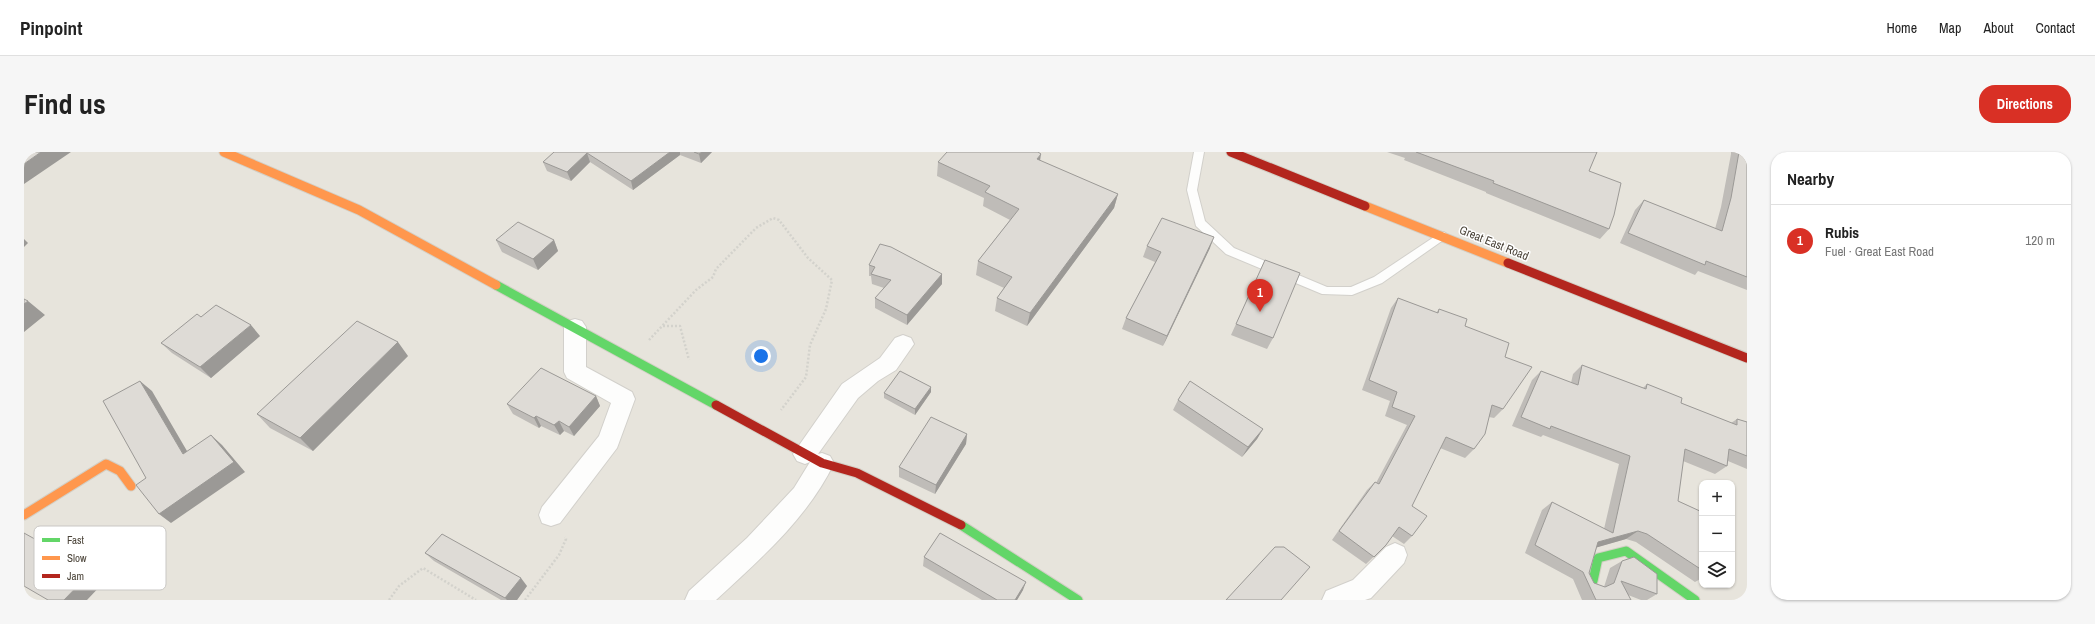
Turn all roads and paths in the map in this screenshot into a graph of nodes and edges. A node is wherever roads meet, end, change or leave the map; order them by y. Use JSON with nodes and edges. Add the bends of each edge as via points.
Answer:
{"nodes":[{"id":1,"x":224,"y":152,"type":"edge"},
{"id":2,"x":1199,"y":152,"type":"edge"},
{"id":3,"x":1231,"y":152,"type":"edge"},
{"id":4,"x":1444,"y":236,"type":"junction"},
{"id":5,"x":662,"y":326,"type":"junction"},
{"id":6,"x":575,"y":327,"type":"junction"},
{"id":7,"x":903,"y":344,"type":"dead end"},
{"id":8,"x":631,"y":358,"type":"junction"},
{"id":9,"x":1747,"y":358,"type":"edge"},
{"id":10,"x":705,"y":399,"type":"junction"},
{"id":11,"x":766,"y":432,"type":"junction"},
{"id":12,"x":814,"y":458,"type":"junction"},
{"id":13,"x":131,"y":486,"type":"dead end"},
{"id":14,"x":551,"y":515,"type":"joint"},
{"id":15,"x":24,"y":516,"type":"edge"},
{"id":16,"x":1395,"y":555,"type":"dead end"},
{"id":17,"x":1593,"y":581,"type":"edge"},
{"id":18,"x":389,"y":600,"type":"edge"},
{"id":19,"x":476,"y":600,"type":"edge"},
{"id":20,"x":525,"y":600,"type":"edge"},
{"id":21,"x":698,"y":600,"type":"edge"},
{"id":22,"x":1078,"y":600,"type":"edge"},
{"id":23,"x":1335,"y":600,"type":"edge"},
{"id":24,"x":1695,"y":600,"type":"edge"}],
"edges":[{"from":1,"to":6,"type":"main road","via":[[359,210]]},
{"from":2,"to":4,"type":"lane","via":[[1192,190],[1200,223],[1230,251],[1326,291],[1352,291],[1378,280]]},
{"from":3,"to":4,"type":"main road","name":"Great East Road"},
{"from":4,"to":9,"type":"main road","name":"Great East Road"},
{"from":5,"to":8,"type":"path"},
{"from":5,"to":10,"type":"path","via":[[680,326],[689,361]]},
{"from":5,"to":11,"type":"path","via":[[696,290],[713,277],[716,269],[756,228],[773,218],[779,220],[808,258],[832,280],[826,309],[810,345],[806,377]]},
{"from":6,"to":8,"type":"main road"},
{"from":6,"to":14,"type":"street","via":[[575,372],[624,399],[609,441]]},
{"from":7,"to":12,"type":"street","via":[[888,364],[850,391]]},
{"from":8,"to":10,"type":"main road"},
{"from":10,"to":11,"type":"main road"},
{"from":11,"to":12,"type":"main road"},
{"from":12,"to":21,"type":"street","via":[[802,496],[756,546]]},
{"from":12,"to":22,"type":"main road","via":[[857,473],[948,517]]},
{"from":13,"to":15,"type":"main road","via":[[120,471],[106,464]]},
{"from":14,"to":20,"type":"path","via":[[566,539],[559,555]]},
{"from":16,"to":23,"type":"street","via":[[1362,589]]},
{"from":17,"to":24,"type":"main road","via":[[1598,558],[1626,551]]},
{"from":18,"to":19,"type":"path","via":[[399,586],[423,568]]}]}
